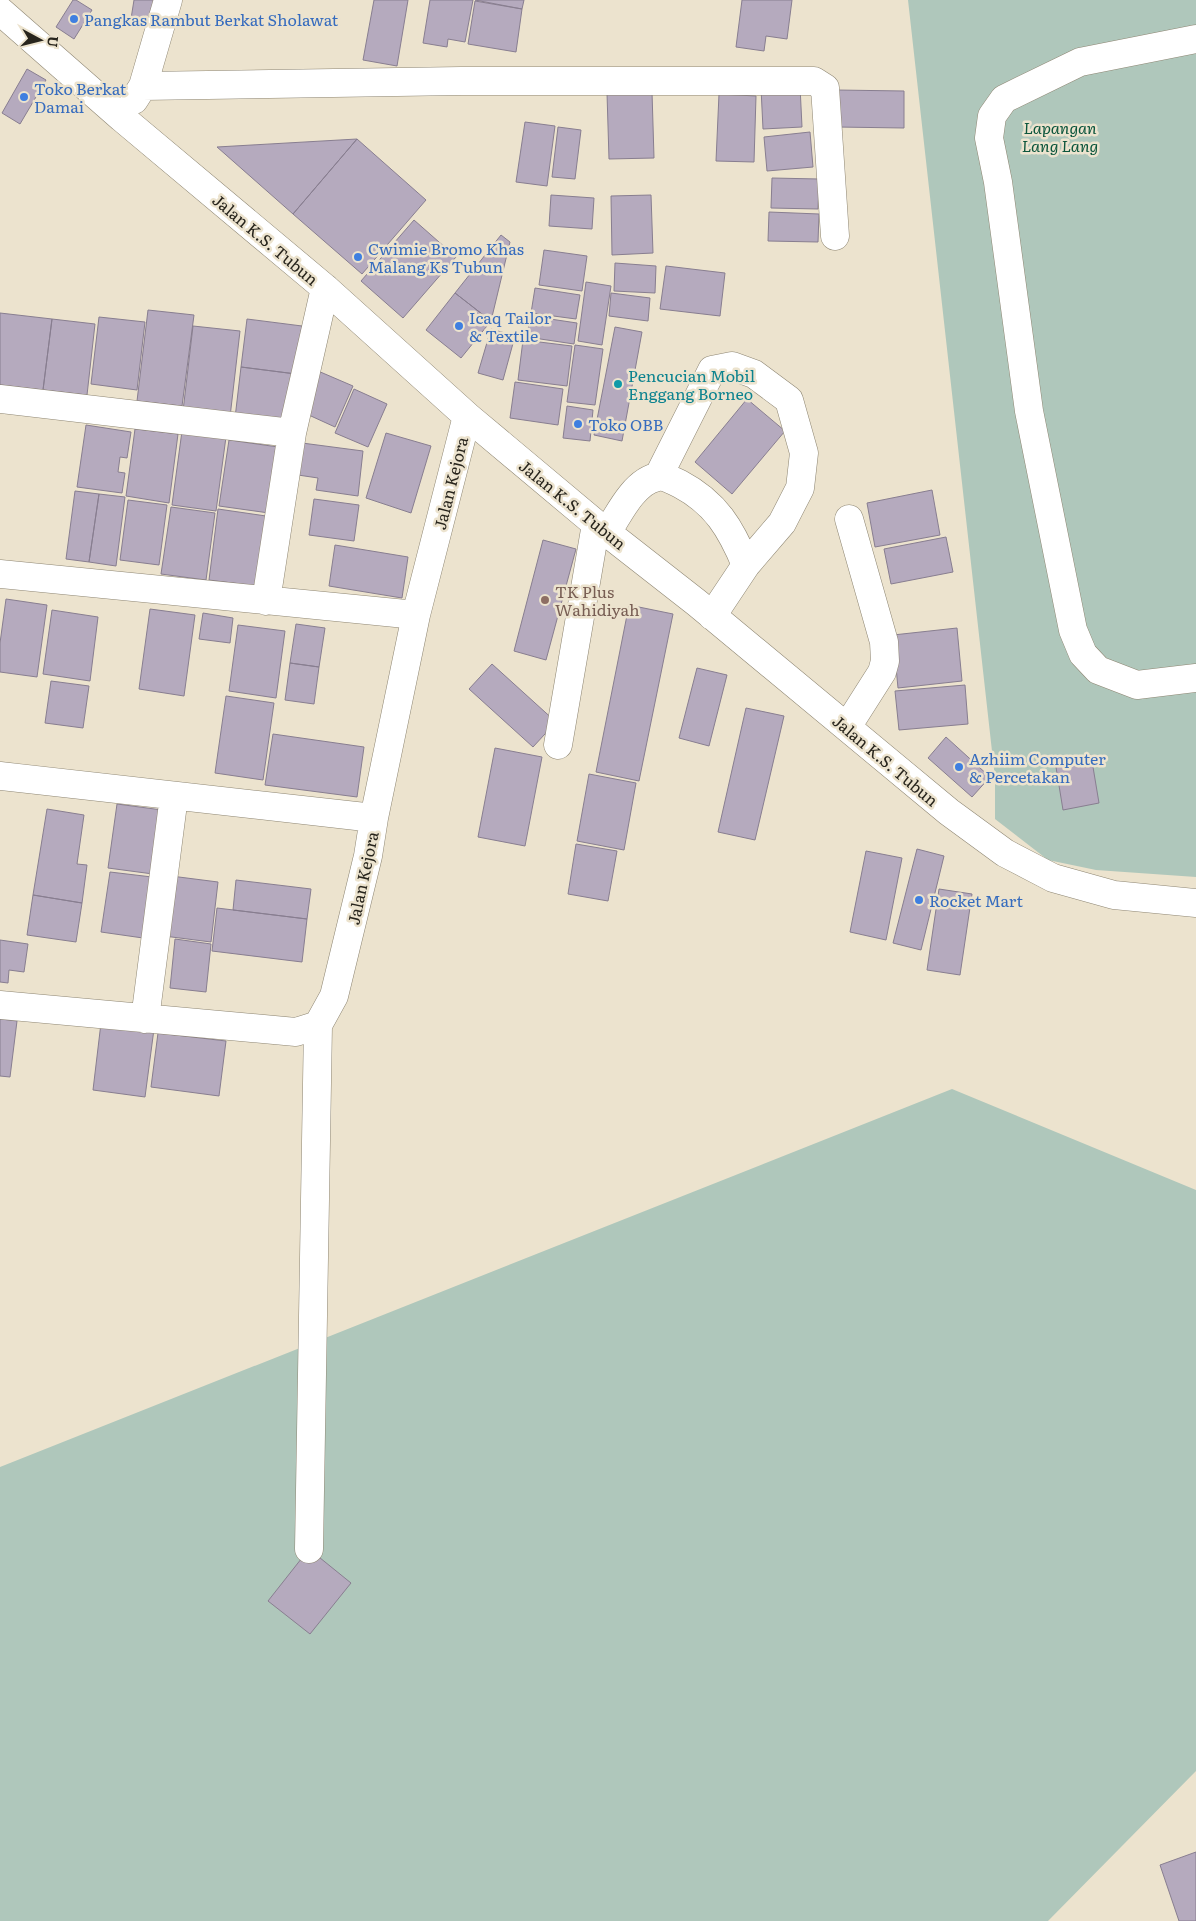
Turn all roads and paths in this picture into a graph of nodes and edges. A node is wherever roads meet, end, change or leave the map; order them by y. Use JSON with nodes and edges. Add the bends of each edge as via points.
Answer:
{"nodes":[{"id":1,"x":168,"y":0,"type":"edge"},
{"id":2,"x":0,"y":11,"type":"edge"},
{"id":3,"x":1196,"y":39,"type":"edge"},
{"id":4,"x":143,"y":86,"type":"junction"},
{"id":5,"x":122,"y":118,"type":"junction"},
{"id":6,"x":835,"y":236,"type":"dead end"},
{"id":7,"x":325,"y":288,"type":"junction"},
{"id":8,"x":0,"y":399,"type":"edge"},
{"id":9,"x":467,"y":416,"type":"junction"},
{"id":10,"x":292,"y":433,"type":"junction"},
{"id":11,"x":658,"y":477,"type":"junction"},
{"id":12,"x":849,"y":519,"type":"dead end"},
{"id":13,"x":602,"y":528,"type":"junction"},
{"id":14,"x":746,"y":566,"type":"junction"},
{"id":15,"x":0,"y":574,"type":"edge"},
{"id":16,"x":266,"y":601,"type":"junction"},
{"id":17,"x":416,"y":615,"type":"junction"},
{"id":18,"x":712,"y":616,"type":"junction"},
{"id":19,"x":1196,"y":678,"type":"edge"},
{"id":20,"x":847,"y":727,"type":"junction"},
{"id":21,"x":558,"y":745,"type":"dead end"},
{"id":22,"x":0,"y":776,"type":"edge"},
{"id":23,"x":174,"y":796,"type":"junction"},
{"id":24,"x":374,"y":818,"type":"junction"},
{"id":25,"x":1196,"y":903,"type":"edge"},
{"id":26,"x":0,"y":1005,"type":"edge"},
{"id":27,"x":145,"y":1019,"type":"junction"},
{"id":28,"x":318,"y":1025,"type":"junction"},
{"id":29,"x":309,"y":1550,"type":"dead end"}],
"edges":[{"from":1,"to":4,"type":"street"},
{"from":2,"to":5,"type":"street","name":"Jalan K.S. Tubun"},
{"from":3,"to":19,"type":"street","via":[[1080,62],[1004,99],[992,116],[989,138],[998,182],[1029,412],[1073,630],[1083,654],[1098,670],[1137,685]]},
{"from":4,"to":5,"type":"street"},
{"from":4,"to":6,"type":"street","via":[[461,81],[814,81],[824,88]]},
{"from":5,"to":7,"type":"street","name":"Jalan K.S. Tubun"},
{"from":7,"to":9,"type":"street","name":"Jalan K.S. Tubun"},
{"from":7,"to":10,"type":"street"},
{"from":8,"to":10,"type":"street"},
{"from":9,"to":13,"type":"street","name":"Jalan K.S. Tubun"},
{"from":9,"to":17,"type":"street","name":"Jalan Kejora"},
{"from":10,"to":16,"type":"street"},
{"from":11,"to":13,"type":"street","via":[[630,496]]},
{"from":11,"to":14,"type":"street","via":[[674,481],[704,499],[734,537]]},
{"from":11,"to":14,"type":"street","via":[[712,370],[732,366],[754,374],[789,400],[804,453],[800,488],[782,523]]},
{"from":12,"to":20,"type":"street","via":[[885,652],[882,672]]},
{"from":13,"to":18,"type":"street","name":"Jalan K.S. Tubun"},
{"from":13,"to":21,"type":"street"},
{"from":14,"to":18,"type":"street"},
{"from":15,"to":16,"type":"street"},
{"from":16,"to":17,"type":"street"},
{"from":17,"to":24,"type":"street","name":"Jalan Kejora"},
{"from":18,"to":20,"type":"street","name":"Jalan K.S. Tubun"},
{"from":20,"to":25,"type":"street","name":"Jalan K.S. Tubun","via":[[949,812],[1005,853],[1053,878],[1114,894]]},
{"from":22,"to":23,"type":"street"},
{"from":23,"to":24,"type":"street"},
{"from":23,"to":27,"type":"street"},
{"from":24,"to":28,"type":"street","name":"Jalan Kejora","via":[[334,996]]},
{"from":26,"to":27,"type":"street"},
{"from":27,"to":28,"type":"street","via":[[296,1032]]},
{"from":28,"to":29,"type":"street"}]}
